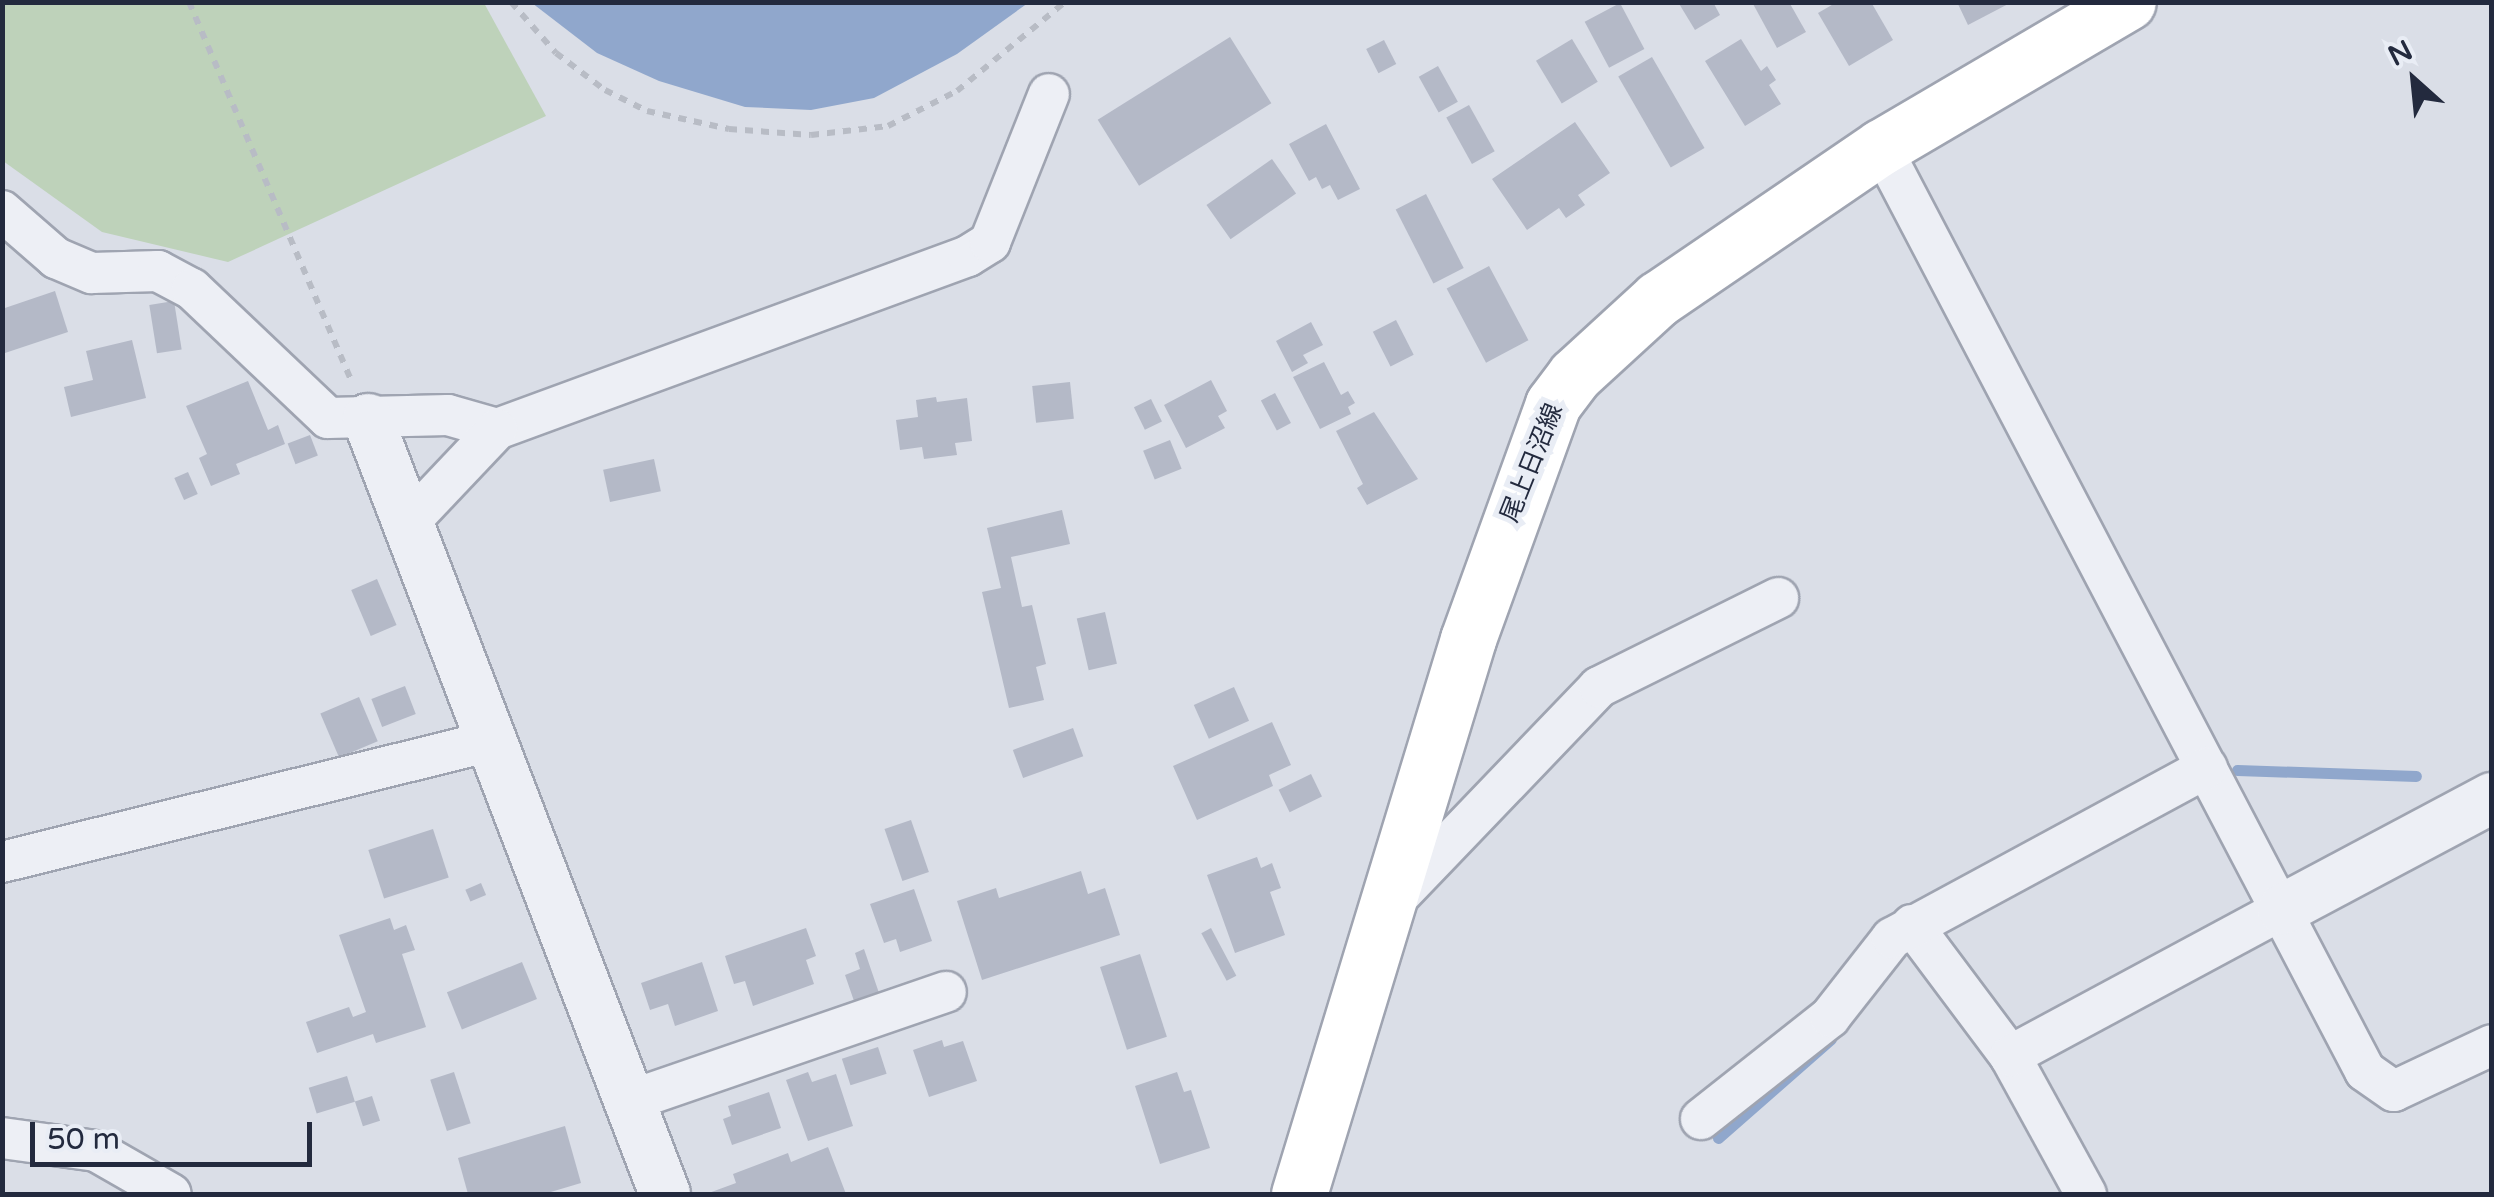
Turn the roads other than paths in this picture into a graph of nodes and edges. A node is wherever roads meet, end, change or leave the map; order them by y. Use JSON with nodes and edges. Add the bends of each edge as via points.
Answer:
{"nodes":[{"id":1,"x":2128,"y":2,"type":"edge"},
{"id":2,"x":1049,"y":94,"type":"dead end"},
{"id":3,"x":1880,"y":147,"type":"junction"},
{"id":4,"x":2,"y":211,"type":"edge"},
{"id":5,"x":368,"y":420,"type":"junction"},
{"id":6,"x":498,"y":430,"type":"junction"},
{"id":7,"x":411,"y":520,"type":"junction"},
{"id":8,"x":1778,"y":598,"type":"dead end"},
{"id":9,"x":495,"y":740,"type":"junction"},
{"id":10,"x":2208,"y":768,"type":"junction"},
{"id":11,"x":2492,"y":798,"type":"edge"},
{"id":12,"x":2,"y":862,"type":"edge"},
{"id":13,"x":1387,"y":908,"type":"junction"},
{"id":14,"x":2283,"y":909,"type":"junction"},
{"id":15,"x":1912,"y":925,"type":"junction"},
{"id":16,"x":946,"y":992,"type":"dead end"},
{"id":17,"x":2492,"y":1046,"type":"edge"},
{"id":18,"x":2010,"y":1056,"type":"junction"},
{"id":19,"x":629,"y":1101,"type":"junction"},
{"id":20,"x":1701,"y":1118,"type":"dead end"},
{"id":21,"x":2,"y":1138,"type":"edge"},
{"id":22,"x":171,"y":1194,"type":"edge"},
{"id":23,"x":665,"y":1194,"type":"edge"},
{"id":24,"x":1298,"y":1194,"type":"edge"},
{"id":25,"x":2086,"y":1194,"type":"edge"}],
"edges":[{"from":1,"to":3,"type":"main road","name":"尾上日沼線"},
{"from":2,"to":6,"type":"street","via":[[990,242],[968,256]]},
{"from":3,"to":10,"type":"street"},
{"from":3,"to":13,"type":"main road","name":"尾上日沼線","via":[[1658,298],[1574,374],[1552,404],[1468,639]]},
{"from":4,"to":5,"type":"street","via":[[74,266],[92,273],[158,271],[192,289],[328,418]]},
{"from":5,"to":6,"type":"street","via":[[448,415]]},
{"from":5,"to":7,"type":"street"},
{"from":6,"to":7,"type":"street"},
{"from":7,"to":9,"type":"street"},
{"from":8,"to":13,"type":"street","via":[[1599,686]]},
{"from":9,"to":12,"type":"street"},
{"from":9,"to":19,"type":"street"},
{"from":10,"to":14,"type":"street"},
{"from":10,"to":15,"type":"street"},
{"from":11,"to":14,"type":"street"},
{"from":13,"to":24,"type":"main road","name":"尾上日沼線"},
{"from":14,"to":17,"type":"street","via":[[2365,1071],[2394,1091]]},
{"from":14,"to":18,"type":"street"},
{"from":15,"to":18,"type":"street"},
{"from":15,"to":20,"type":"street","via":[[1874,956],[1830,1017]]},
{"from":16,"to":19,"type":"street"},
{"from":18,"to":25,"type":"street"},
{"from":19,"to":23,"type":"street"},
{"from":21,"to":22,"type":"street","via":[[96,1151]]}]}
